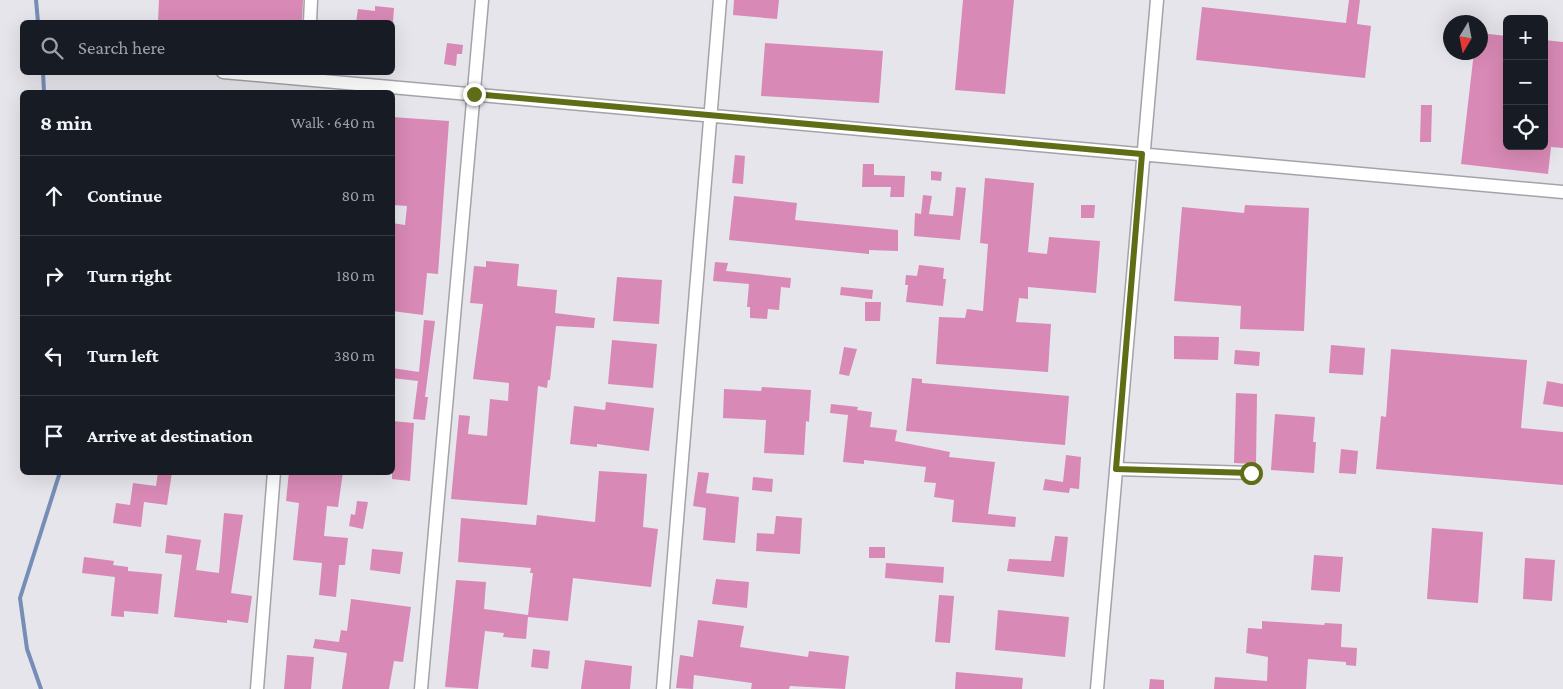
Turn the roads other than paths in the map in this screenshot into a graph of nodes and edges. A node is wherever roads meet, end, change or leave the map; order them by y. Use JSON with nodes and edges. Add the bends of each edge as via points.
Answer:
{"nodes":[{"id":1,"x":311,"y":0,"type":"edge"},
{"id":2,"x":482,"y":0,"type":"edge"},
{"id":3,"x":720,"y":0,"type":"edge"},
{"id":4,"x":1157,"y":0,"type":"edge"},
{"id":5,"x":310,"y":20,"type":"edge"},
{"id":6,"x":285,"y":75,"type":"edge"},
{"id":7,"x":306,"y":76,"type":"edge"},
{"id":8,"x":304,"y":90,"type":"edge"},
{"id":9,"x":474,"y":94,"type":"junction"},
{"id":10,"x":709,"y":116,"type":"junction"},
{"id":11,"x":1142,"y":154,"type":"junction"},
{"id":12,"x":1563,"y":192,"type":"edge"},
{"id":13,"x":1116,"y":469,"type":"junction"},
{"id":14,"x":1251,"y":473,"type":"dead end"},
{"id":15,"x":274,"y":475,"type":"edge"},
{"id":16,"x":257,"y":689,"type":"edge"},
{"id":17,"x":421,"y":689,"type":"edge"},
{"id":18,"x":663,"y":689,"type":"edge"},
{"id":19,"x":1097,"y":689,"type":"edge"}],
"edges":[{"from":1,"to":5,"type":"street"},
{"from":2,"to":9,"type":"street"},
{"from":3,"to":10,"type":"street"},
{"from":4,"to":11,"type":"street"},
{"from":6,"to":7,"type":"street"},
{"from":7,"to":8,"type":"street"},
{"from":7,"to":9,"type":"street"},
{"from":9,"to":10,"type":"street"},
{"from":9,"to":17,"type":"street"},
{"from":10,"to":11,"type":"street"},
{"from":10,"to":18,"type":"street"},
{"from":11,"to":12,"type":"street"},
{"from":11,"to":13,"type":"street"},
{"from":13,"to":14,"type":"street"},
{"from":13,"to":19,"type":"street"},
{"from":15,"to":16,"type":"street"}]}
